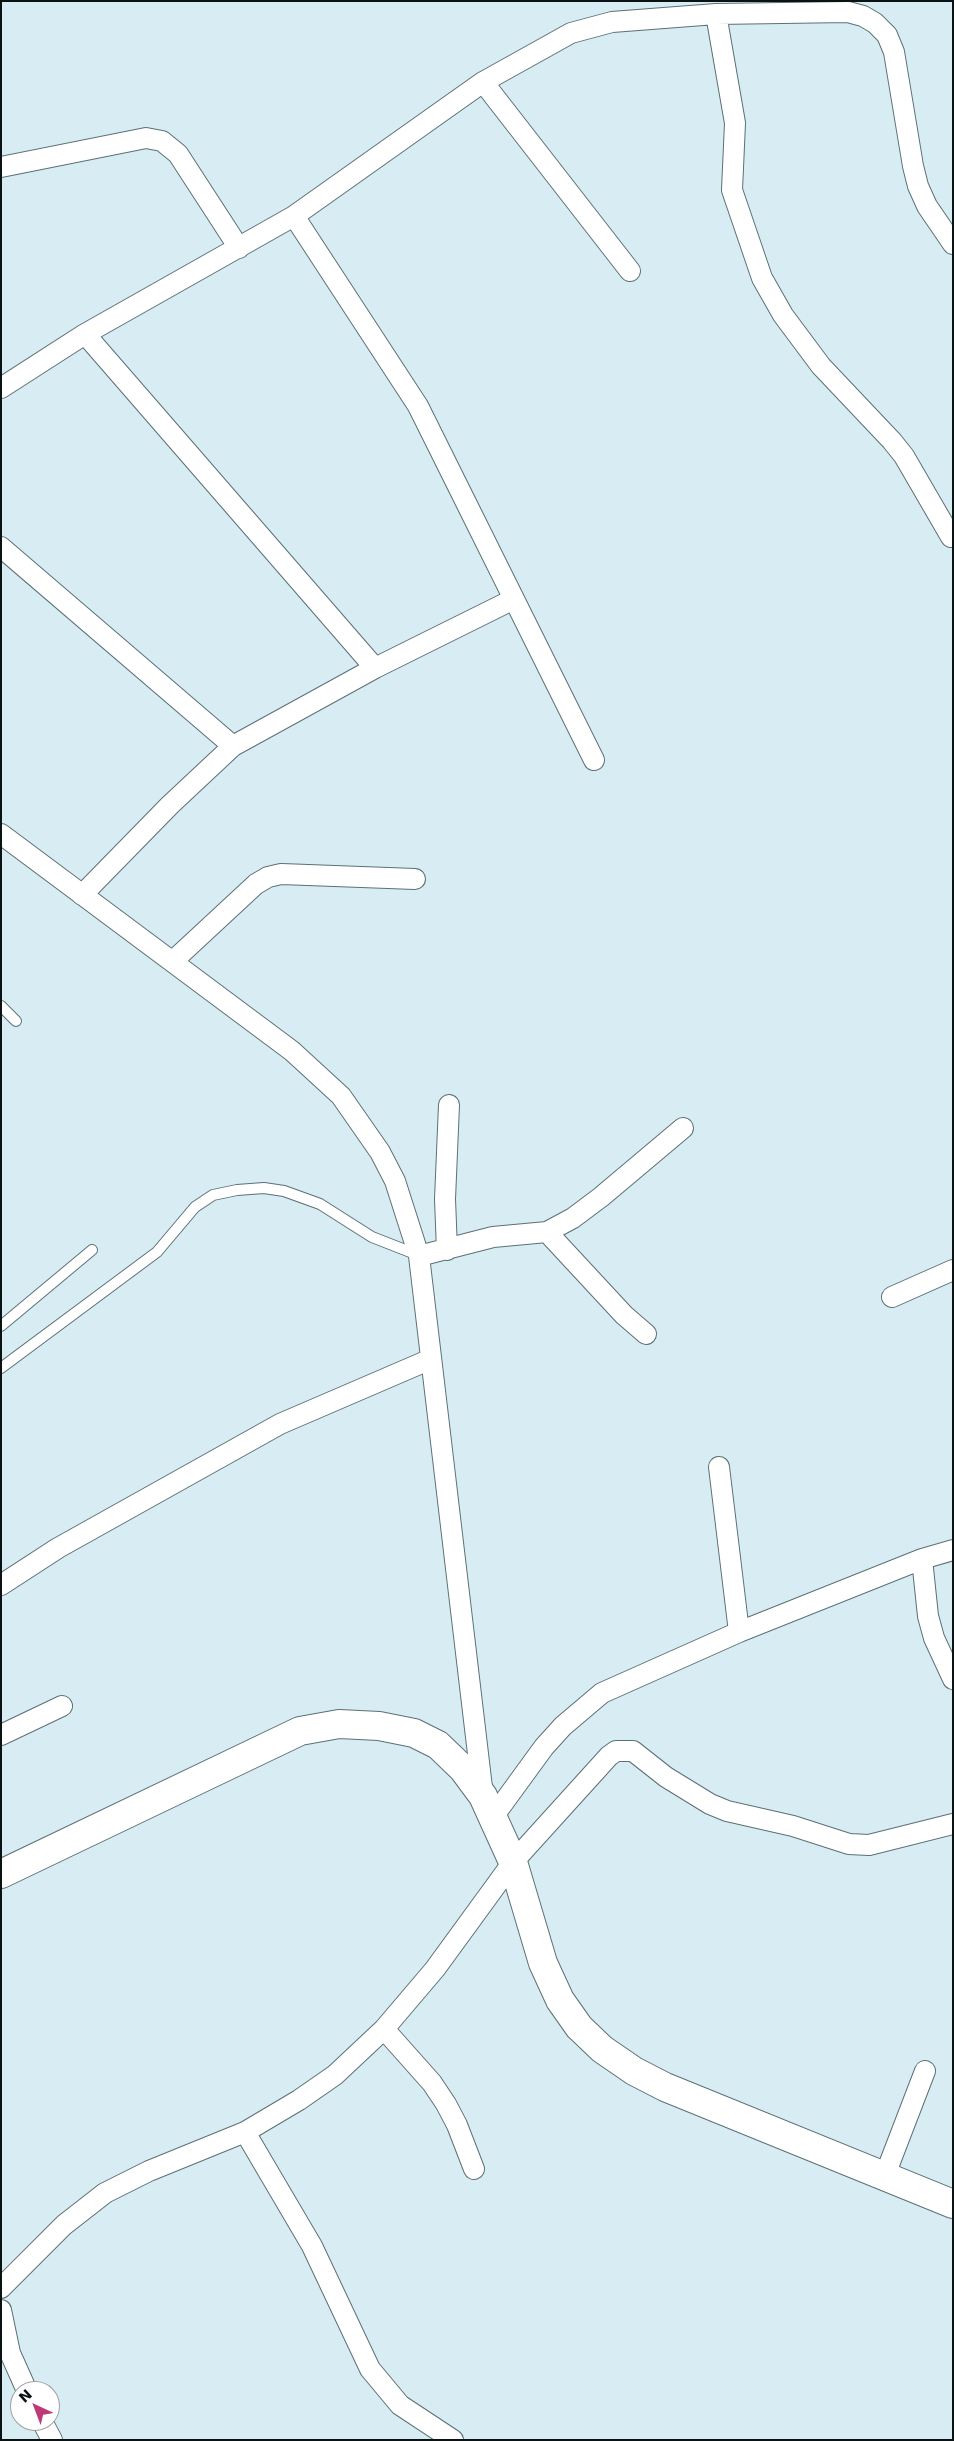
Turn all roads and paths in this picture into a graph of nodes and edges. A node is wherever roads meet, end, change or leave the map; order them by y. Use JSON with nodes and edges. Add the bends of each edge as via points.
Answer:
{"nodes":[{"id":1,"x":716,"y":14,"type":"junction"},
{"id":2,"x":483,"y":82,"type":"junction"},
{"id":3,"x":1,"y":167,"type":"edge"},
{"id":4,"x":294,"y":216,"type":"junction"},
{"id":5,"x":953,"y":244,"type":"edge"},
{"id":6,"x":239,"y":248,"type":"junction"},
{"id":7,"x":630,"y":271,"type":"dead end"},
{"id":8,"x":85,"y":334,"type":"junction"},
{"id":9,"x":1,"y":388,"type":"edge"},
{"id":10,"x":951,"y":537,"type":"dead end"},
{"id":11,"x":1,"y":546,"type":"edge"},
{"id":12,"x":514,"y":599,"type":"junction"},
{"id":13,"x":375,"y":668,"type":"junction"},
{"id":14,"x":233,"y":746,"type":"junction"},
{"id":15,"x":594,"y":760,"type":"dead end"},
{"id":16,"x":1,"y":834,"type":"edge"},
{"id":17,"x":415,"y":879,"type":"dead end"},
{"id":18,"x":82,"y":895,"type":"junction"},
{"id":19,"x":173,"y":961,"type":"junction"},
{"id":20,"x":1,"y":1006,"type":"edge"},
{"id":21,"x":16,"y":1021,"type":"dead end"},
{"id":22,"x":449,"y":1105,"type":"dead end"},
{"id":23,"x":683,"y":1128,"type":"dead end"},
{"id":24,"x":547,"y":1232,"type":"junction"},
{"id":25,"x":92,"y":1250,"type":"dead end"},
{"id":26,"x":447,"y":1250,"type":"junction"},
{"id":27,"x":419,"y":1256,"type":"junction"},
{"id":28,"x":953,"y":1270,"type":"edge"},
{"id":29,"x":892,"y":1296,"type":"dead end"},
{"id":30,"x":1,"y":1326,"type":"edge"},
{"id":31,"x":646,"y":1334,"type":"dead end"},
{"id":32,"x":431,"y":1359,"type":"junction"},
{"id":33,"x":1,"y":1368,"type":"edge"},
{"id":34,"x":719,"y":1467,"type":"dead end"},
{"id":35,"x":953,"y":1550,"type":"edge"},
{"id":36,"x":922,"y":1559,"type":"junction"},
{"id":37,"x":1,"y":1585,"type":"edge"},
{"id":38,"x":739,"y":1632,"type":"junction"},
{"id":39,"x":953,"y":1679,"type":"edge"},
{"id":40,"x":62,"y":1706,"type":"dead end"},
{"id":41,"x":1,"y":1735,"type":"edge"},
{"id":42,"x":488,"y":1806,"type":"junction"},
{"id":43,"x":953,"y":1824,"type":"edge"},
{"id":44,"x":513,"y":1862,"type":"junction"},
{"id":45,"x":1,"y":1874,"type":"edge"},
{"id":46,"x":384,"y":2029,"type":"junction"},
{"id":47,"x":925,"y":2071,"type":"dead end"},
{"id":48,"x":245,"y":2132,"type":"junction"},
{"id":49,"x":474,"y":2169,"type":"dead end"},
{"id":50,"x":885,"y":2176,"type":"junction"},
{"id":51,"x":953,"y":2204,"type":"edge"},
{"id":52,"x":1,"y":2288,"type":"edge"},
{"id":53,"x":1,"y":2310,"type":"edge"},
{"id":54,"x":23,"y":2381,"type":"edge"},
{"id":55,"x":453,"y":2440,"type":"edge"}],
"edges":[{"from":1,"to":2,"type":"street","via":[[612,22],[591,27],[552,42]]},
{"from":1,"to":5,"type":"street","via":[[848,12],[875,23],[886,35],[894,52],[918,186],[927,206]]},
{"from":1,"to":10,"type":"street","via":[[735,123],[732,190],[762,278],[783,316],[821,366],[904,456]]},
{"from":2,"to":4,"type":"street"},
{"from":2,"to":7,"type":"street"},
{"from":3,"to":6,"type":"street","via":[[146,138],[162,141],[178,154]]},
{"from":4,"to":6,"type":"street"},
{"from":4,"to":12,"type":"street","via":[[418,406]]},
{"from":6,"to":8,"type":"street"},
{"from":8,"to":9,"type":"street"},
{"from":8,"to":13,"type":"street"},
{"from":11,"to":14,"type":"street"},
{"from":12,"to":13,"type":"street"},
{"from":12,"to":15,"type":"street"},
{"from":13,"to":14,"type":"street"},
{"from":14,"to":18,"type":"street"},
{"from":16,"to":18,"type":"street"},
{"from":17,"to":19,"type":"street","via":[[281,874],[268,877],[256,884]]},
{"from":18,"to":19,"type":"street"},
{"from":19,"to":27,"type":"street","via":[[292,1051],[341,1096],[376,1144],[395,1180]]},
{"from":20,"to":21,"type":"lane"},
{"from":22,"to":26,"type":"street"},
{"from":23,"to":24,"type":"street","via":[[601,1197]]},
{"from":24,"to":26,"type":"street","via":[[493,1237]]},
{"from":24,"to":31,"type":"street","via":[[624,1315]]},
{"from":25,"to":30,"type":"lane"},
{"from":26,"to":27,"type":"street"},
{"from":27,"to":32,"type":"street"},
{"from":27,"to":33,"type":"lane","via":[[372,1237],[320,1204],[284,1191],[264,1188],[213,1195],[195,1207],[157,1252]]},
{"from":28,"to":29,"type":"street"},
{"from":32,"to":37,"type":"street","via":[[280,1424],[58,1548]]},
{"from":32,"to":42,"type":"street"},
{"from":34,"to":38,"type":"street"},
{"from":35,"to":36,"type":"street"},
{"from":36,"to":38,"type":"street"},
{"from":36,"to":39,"type":"street","via":[[930,1623]]},
{"from":38,"to":42,"type":"street","via":[[602,1693],[563,1726]]},
{"from":40,"to":41,"type":"street"},
{"from":42,"to":44,"type":"street"},
{"from":42,"to":45,"type":"street","via":[[462,1769],[438,1745],[414,1733],[379,1726],[339,1724],[300,1731]]},
{"from":43,"to":44,"type":"street","via":[[869,1845],[849,1844],[710,1804],[666,1777],[633,1751],[625,1750],[609,1756]]},
{"from":44,"to":46,"type":"street","via":[[435,1969]]},
{"from":44,"to":50,"type":"street","via":[[543,1964],[560,2000],[579,2027],[602,2049],[665,2087]]},
{"from":46,"to":48,"type":"street","via":[[335,2075]]},
{"from":46,"to":49,"type":"street","via":[[432,2083],[446,2104]]},
{"from":47,"to":50,"type":"street"},
{"from":48,"to":52,"type":"street","via":[[149,2171],[105,2193],[64,2224]]},
{"from":48,"to":55,"type":"street","via":[[312,2246],[370,2369],[400,2405]]},
{"from":50,"to":51,"type":"street"},
{"from":53,"to":54,"type":"street","via":[[10,2352]]}]}
